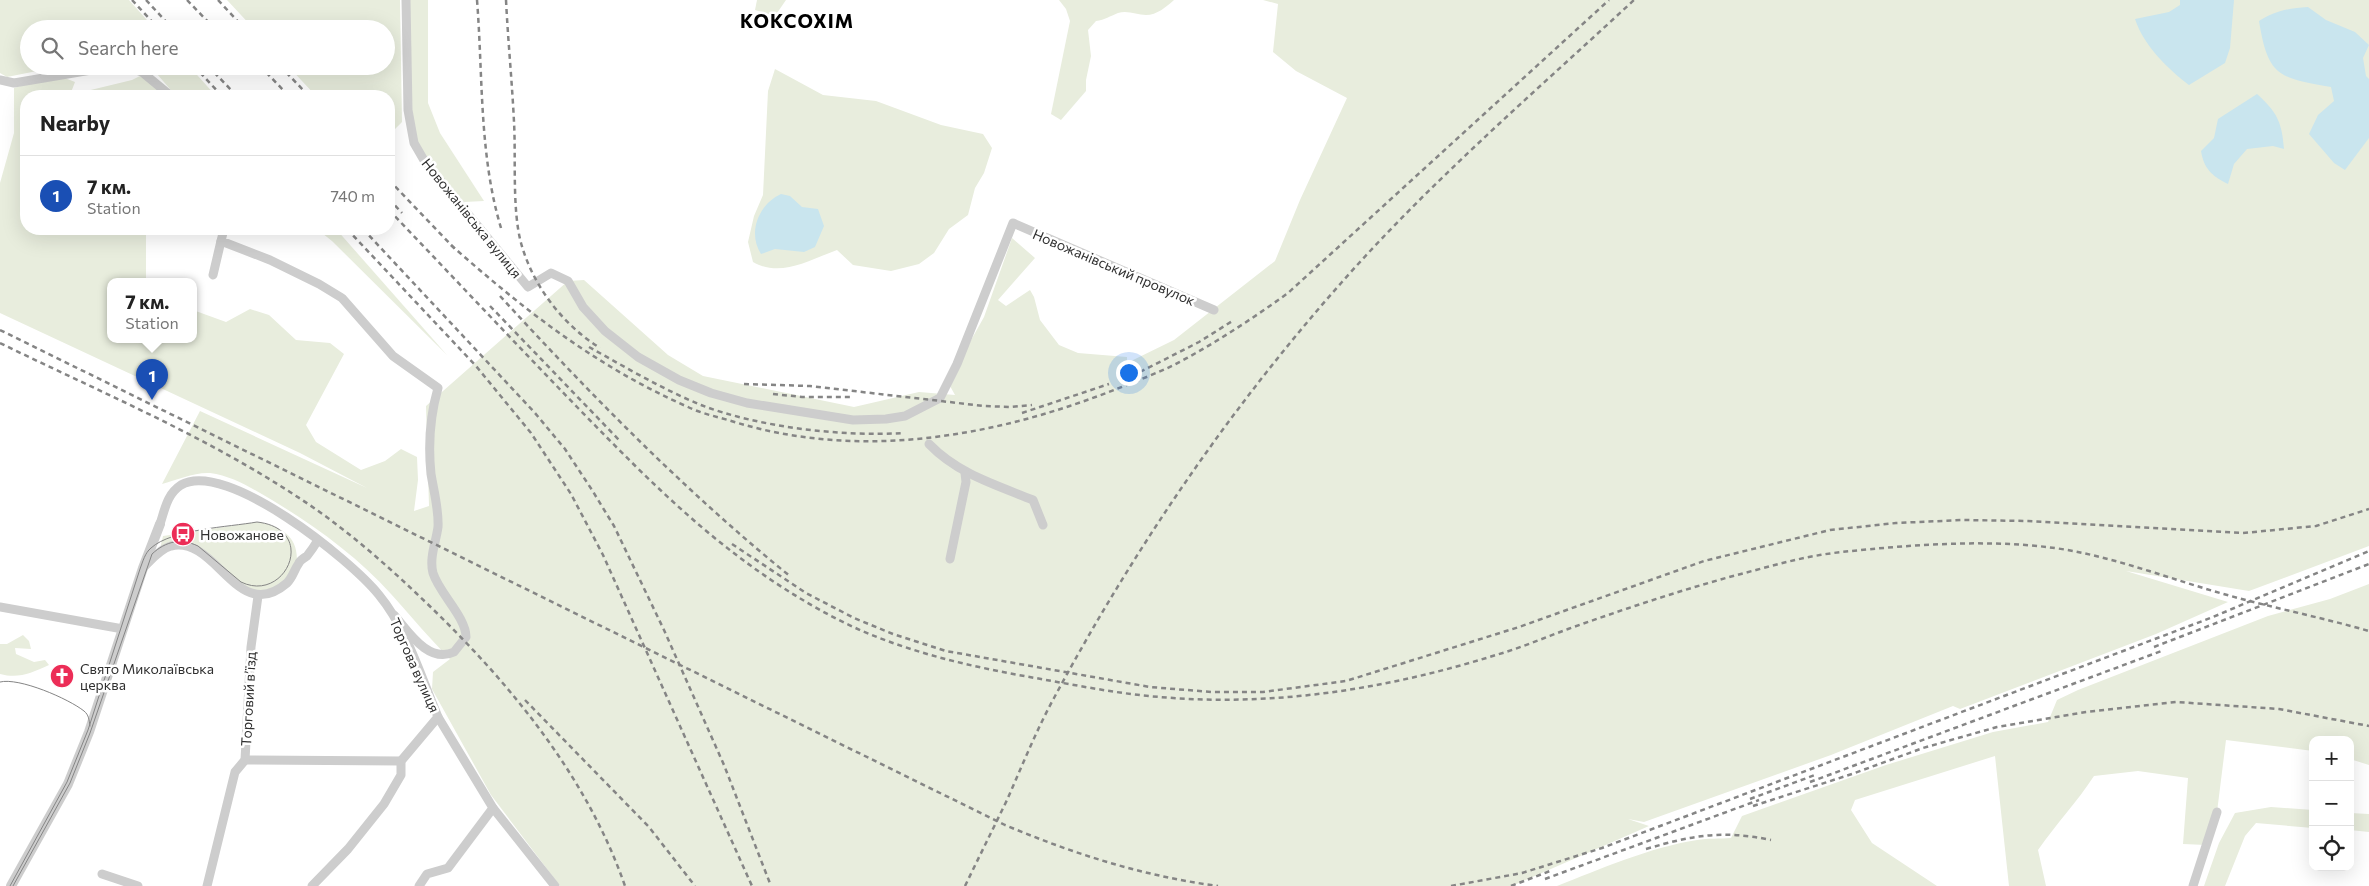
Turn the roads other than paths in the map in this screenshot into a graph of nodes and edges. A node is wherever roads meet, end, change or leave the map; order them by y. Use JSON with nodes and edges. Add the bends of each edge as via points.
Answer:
{"nodes":[{"id":1,"x":406,"y":0,"type":"edge"},
{"id":2,"x":62,"y":75,"type":"edge"},
{"id":3,"x":146,"y":75,"type":"edge"},
{"id":4,"x":0,"y":80,"type":"edge"},
{"id":5,"x":163,"y":90,"type":"edge"},
{"id":6,"x":1013,"y":223,"type":"joint"},
{"id":7,"x":222,"y":235,"type":"edge"},
{"id":8,"x":221,"y":241,"type":"junction"},
{"id":9,"x":213,"y":276,"type":"dead end"},
{"id":10,"x":1214,"y":310,"type":"dead end"},
{"id":11,"x":930,"y":444,"type":"dead end"},
{"id":12,"x":965,"y":473,"type":"junction"},
{"id":13,"x":160,"y":524,"type":"joint"},
{"id":14,"x":1043,"y":525,"type":"dead end"},
{"id":15,"x":318,"y":540,"type":"junction"},
{"id":16,"x":950,"y":559,"type":"dead end"},
{"id":17,"x":143,"y":568,"type":"junction"},
{"id":18,"x":258,"y":596,"type":"junction"},
{"id":19,"x":0,"y":607,"type":"edge"},
{"id":20,"x":394,"y":615,"type":"junction"},
{"id":21,"x":123,"y":630,"type":"junction"},
{"id":22,"x":438,"y":718,"type":"junction"},
{"id":23,"x":245,"y":760,"type":"junction"},
{"id":24,"x":402,"y":761,"type":"junction"},
{"id":25,"x":494,"y":808,"type":"junction"},
{"id":26,"x":2217,"y":812,"type":"dead end"},
{"id":27,"x":102,"y":874,"type":"dead end"},
{"id":28,"x":11,"y":886,"type":"edge"},
{"id":29,"x":138,"y":886,"type":"edge"},
{"id":30,"x":207,"y":886,"type":"edge"},
{"id":31,"x":312,"y":886,"type":"edge"},
{"id":32,"x":419,"y":886,"type":"edge"},
{"id":33,"x":555,"y":886,"type":"edge"},
{"id":34,"x":2192,"y":886,"type":"edge"}],
"edges":[{"from":1,"to":6,"type":"street","name":"Новожанівська вулиця","via":[[408,110],[414,143],[425,162],[528,287],[550,273],[568,280],[583,307],[604,331],[638,357],[679,380],[711,392],[747,403],[853,420],[905,416],[925,408],[940,398],[957,364]]},
{"from":2,"to":4,"type":"street","via":[[14,83]]},
{"from":3,"to":5,"type":"street"},
{"from":6,"to":10,"type":"street","name":"Новожанівський провулок"},
{"from":7,"to":8,"type":"street"},
{"from":8,"to":9,"type":"street"},
{"from":8,"to":20,"type":"street","via":[[270,260],[342,298],[393,356],[438,388],[430,436],[438,527],[432,571],[466,637],[454,652],[438,654],[419,643]]},
{"from":11,"to":12,"type":"street"},
{"from":12,"to":14,"type":"street","via":[[1033,500]]},
{"from":12,"to":16,"type":"street","via":[[966,482]]},
{"from":13,"to":15,"type":"street","name":"Торгова вулиця","via":[[172,493],[194,481],[209,481],[250,495]]},
{"from":13,"to":17,"type":"street"},
{"from":15,"to":18,"type":"street","via":[[299,562],[288,582],[275,591]]},
{"from":15,"to":20,"type":"street","name":"Торгова вулиця","via":[[359,573]]},
{"from":17,"to":18,"type":"street","via":[[166,548],[183,546],[196,550],[232,581]]},
{"from":17,"to":21,"type":"street"},
{"from":18,"to":23,"type":"street","name":"Торговий в’їзд","via":[[250,647]]},
{"from":19,"to":21,"type":"street"},
{"from":20,"to":22,"type":"street","name":"Торгова вулиця"},
{"from":21,"to":28,"type":"street","via":[[68,784]]},
{"from":22,"to":24,"type":"street","name":"Торгова вулиця"},
{"from":22,"to":25,"type":"street"},
{"from":23,"to":24,"type":"street"},
{"from":23,"to":30,"type":"street","name":"Торговий в’їзд","via":[[235,772]]},
{"from":24,"to":31,"type":"street","name":"Торгова вулиця","via":[[401,775],[384,804],[348,849]]},
{"from":25,"to":32,"type":"street","via":[[448,868],[427,874]]},
{"from":25,"to":33,"type":"street"},
{"from":26,"to":34,"type":"street"},
{"from":27,"to":29,"type":"street"}]}
